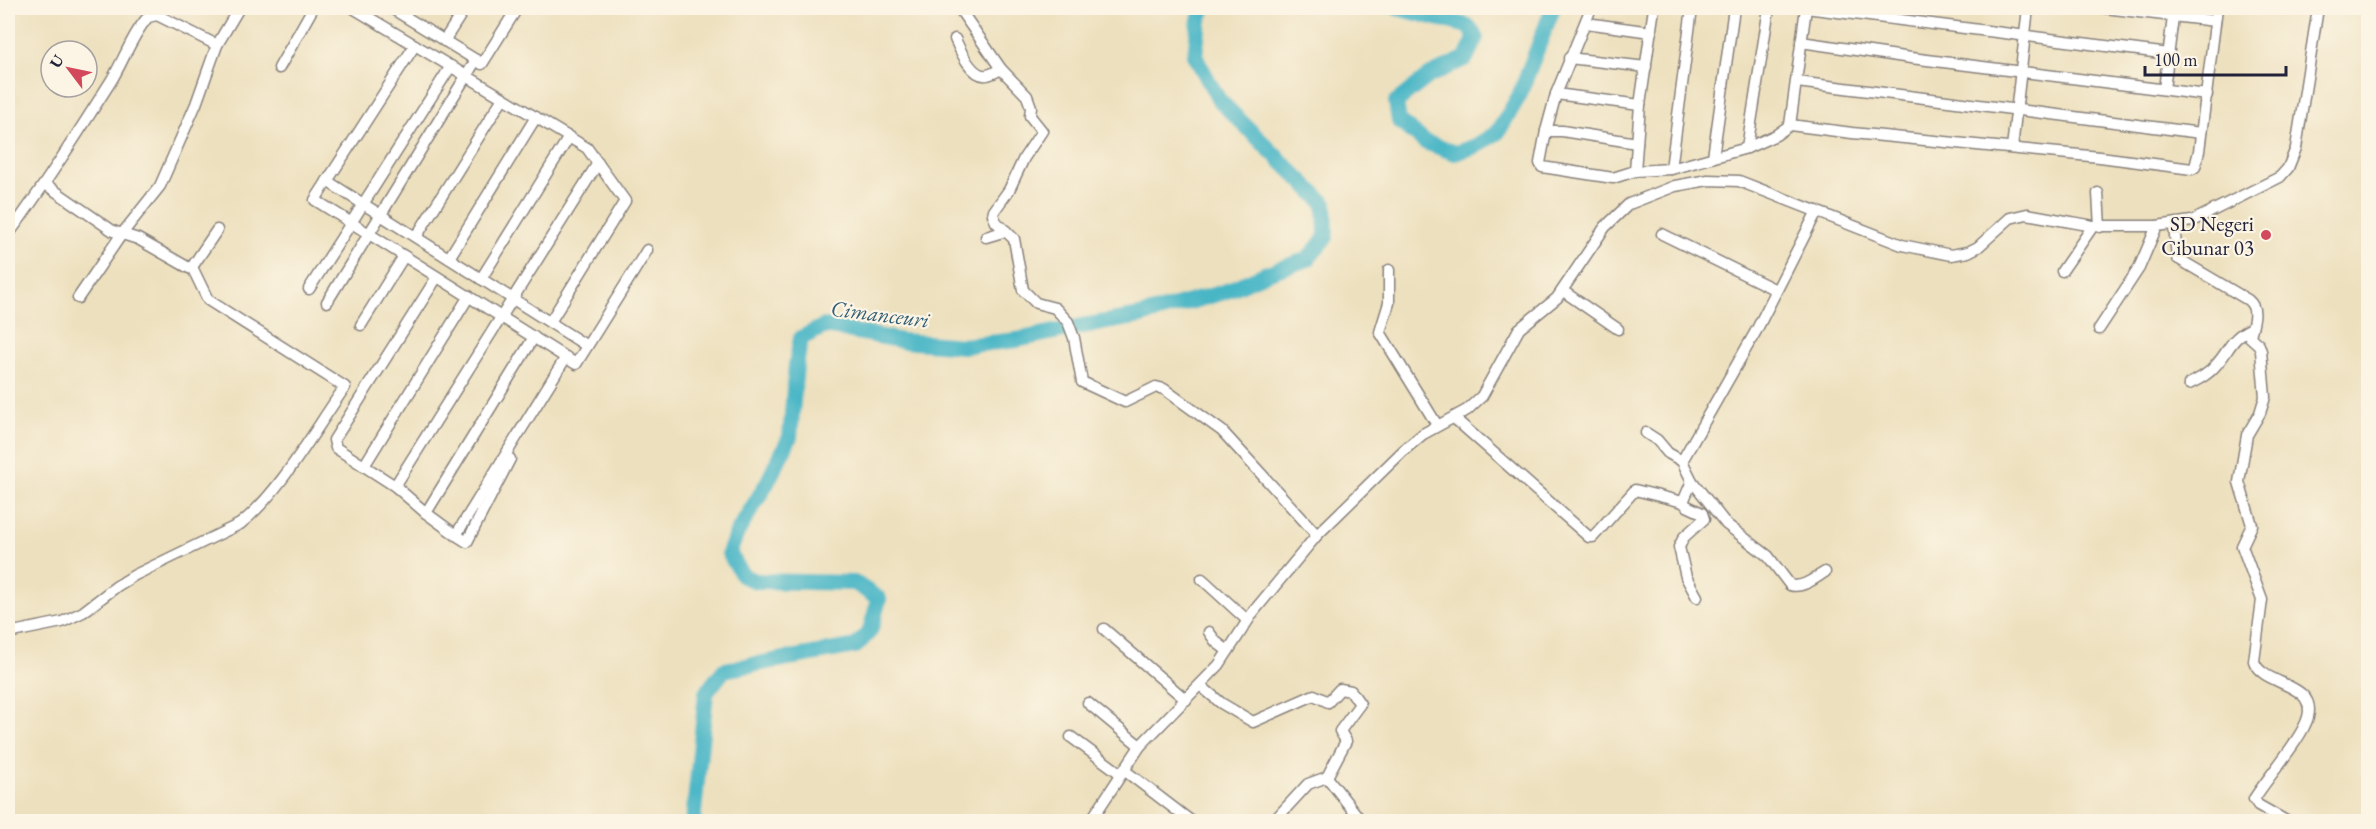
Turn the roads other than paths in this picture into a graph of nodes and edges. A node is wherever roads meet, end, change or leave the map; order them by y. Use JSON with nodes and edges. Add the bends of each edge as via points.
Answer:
{"nodes":[{"id":1,"x":239,"y":8,"type":"edge"},
{"id":2,"x":313,"y":8,"type":"edge"},
{"id":3,"x":353,"y":8,"type":"edge"},
{"id":4,"x":391,"y":8,"type":"edge"},
{"id":5,"x":413,"y":8,"type":"edge"},
{"id":6,"x":465,"y":8,"type":"edge"},
{"id":7,"x":959,"y":8,"type":"edge"},
{"id":8,"x":1591,"y":8,"type":"edge"},
{"id":9,"x":1653,"y":8,"type":"edge"},
{"id":10,"x":1692,"y":8,"type":"edge"},
{"id":11,"x":1734,"y":8,"type":"edge"},
{"id":12,"x":1768,"y":8,"type":"edge"},
{"id":13,"x":1806,"y":8,"type":"edge"},
{"id":14,"x":2028,"y":8,"type":"edge"},
{"id":15,"x":2105,"y":8,"type":"edge"},
{"id":16,"x":2217,"y":8,"type":"edge"},
{"id":17,"x":2318,"y":8,"type":"edge"},
{"id":18,"x":516,"y":10,"type":"dead end"},
{"id":19,"x":148,"y":11,"type":"edge"},
{"id":20,"x":2173,"y":17,"type":"junction"},
{"id":21,"x":407,"y":18,"type":"junction"},
{"id":22,"x":2215,"y":21,"type":"junction"},
{"id":23,"x":1586,"y":23,"type":"junction"},
{"id":24,"x":1651,"y":32,"type":"junction"},
{"id":25,"x":2024,"y":35,"type":"junction"},
{"id":26,"x":955,"y":39,"type":"dead end"},
{"id":27,"x":444,"y":41,"type":"junction"},
{"id":28,"x":1801,"y":42,"type":"junction"},
{"id":29,"x":217,"y":45,"type":"junction"},
{"id":30,"x":415,"y":45,"type":"junction"},
{"id":31,"x":2169,"y":54,"type":"junction"},
{"id":32,"x":1569,"y":58,"type":"junction"},
{"id":33,"x":476,"y":60,"type":"junction"},
{"id":34,"x":451,"y":66,"type":"junction"},
{"id":35,"x":1646,"y":67,"type":"junction"},
{"id":36,"x":279,"y":68,"type":"dead end"},
{"id":37,"x":1001,"y":69,"type":"junction"},
{"id":38,"x":2021,"y":72,"type":"junction"},
{"id":39,"x":466,"y":75,"type":"junction"},
{"id":40,"x":1797,"y":82,"type":"junction"},
{"id":41,"x":2164,"y":89,"type":"junction"},
{"id":42,"x":1556,"y":94,"type":"junction"},
{"id":43,"x":2207,"y":95,"type":"junction"},
{"id":44,"x":503,"y":98,"type":"junction"},
{"id":45,"x":1640,"y":105,"type":"junction"},
{"id":46,"x":2017,"y":108,"type":"junction"},
{"id":47,"x":536,"y":117,"type":"junction"},
{"id":48,"x":1790,"y":125,"type":"junction"},
{"id":49,"x":1546,"y":131,"type":"junction"},
{"id":50,"x":2201,"y":133,"type":"junction"},
{"id":51,"x":569,"y":137,"type":"junction"},
{"id":52,"x":1637,"y":143,"type":"junction"},
{"id":53,"x":1747,"y":148,"type":"junction"},
{"id":54,"x":2012,"y":148,"type":"junction"},
{"id":55,"x":1713,"y":157,"type":"junction"},
{"id":56,"x":598,"y":163,"type":"junction"},
{"id":57,"x":1671,"y":169,"type":"junction"},
{"id":58,"x":1635,"y":171,"type":"junction"},
{"id":59,"x":327,"y":181,"type":"junction"},
{"id":60,"x":45,"y":184,"type":"junction"},
{"id":61,"x":2098,"y":193,"type":"dead end"},
{"id":62,"x":364,"y":204,"type":"junction"},
{"id":63,"x":1817,"y":210,"type":"junction"},
{"id":64,"x":380,"y":215,"type":"junction"},
{"id":65,"x":351,"y":223,"type":"junction"},
{"id":66,"x":2174,"y":224,"type":"junction"},
{"id":67,"x":2096,"y":226,"type":"junction"},
{"id":68,"x":2157,"y":226,"type":"junction"},
{"id":69,"x":216,"y":230,"type":"dead end"},
{"id":70,"x":1006,"y":231,"type":"junction"},
{"id":71,"x":369,"y":234,"type":"junction"},
{"id":72,"x":1662,"y":234,"type":"dead end"},
{"id":73,"x":8,"y":235,"type":"edge"},
{"id":74,"x":121,"y":235,"type":"junction"},
{"id":75,"x":416,"y":237,"type":"junction"},
{"id":76,"x":987,"y":237,"type":"dead end"},
{"id":77,"x":647,"y":250,"type":"dead end"},
{"id":78,"x":404,"y":256,"type":"junction"},
{"id":79,"x":449,"y":258,"type":"junction"},
{"id":80,"x":192,"y":267,"type":"junction"},
{"id":81,"x":1389,"y":270,"type":"dead end"},
{"id":82,"x":2062,"y":272,"type":"dead end"},
{"id":83,"x":437,"y":277,"type":"junction"},
{"id":84,"x":481,"y":279,"type":"junction"},
{"id":85,"x":309,"y":289,"type":"dead end"},
{"id":86,"x":1776,"y":290,"type":"junction"},
{"id":87,"x":1563,"y":291,"type":"junction"},
{"id":88,"x":469,"y":296,"type":"junction"},
{"id":89,"x":78,"y":298,"type":"dead end"},
{"id":90,"x":513,"y":299,"type":"junction"},
{"id":91,"x":327,"y":302,"type":"dead end"},
{"id":92,"x":502,"y":317,"type":"junction"},
{"id":93,"x":550,"y":322,"type":"junction"},
{"id":94,"x":361,"y":325,"type":"dead end"},
{"id":95,"x":2252,"y":328,"type":"junction"},
{"id":96,"x":1618,"y":329,"type":"dead end"},
{"id":97,"x":2099,"y":329,"type":"dead end"},
{"id":98,"x":534,"y":337,"type":"junction"},
{"id":99,"x":587,"y":346,"type":"junction"},
{"id":100,"x":566,"y":357,"type":"junction"},
{"id":101,"x":2189,"y":384,"type":"dead end"},
{"id":102,"x":1454,"y":418,"type":"junction"},
{"id":103,"x":1437,"y":425,"type":"junction"},
{"id":104,"x":1646,"y":433,"type":"dead end"},
{"id":105,"x":1682,"y":461,"type":"junction"},
{"id":106,"x":364,"y":466,"type":"junction"},
{"id":107,"x":1692,"y":481,"type":"junction"},
{"id":108,"x":395,"y":486,"type":"junction"},
{"id":109,"x":1683,"y":502,"type":"junction"},
{"id":110,"x":426,"y":513,"type":"junction"},
{"id":111,"x":1317,"y":535,"type":"junction"},
{"id":112,"x":1825,"y":572,"type":"dead end"},
{"id":113,"x":1202,"y":579,"type":"dead end"},
{"id":114,"x":1697,"y":597,"type":"dead end"},
{"id":115,"x":1247,"y":620,"type":"junction"},
{"id":116,"x":1104,"y":629,"type":"dead end"},
{"id":117,"x":1209,"y":632,"type":"dead end"},
{"id":118,"x":8,"y":633,"type":"edge"},
{"id":119,"x":1228,"y":651,"type":"junction"},
{"id":120,"x":1201,"y":686,"type":"junction"},
{"id":121,"x":1186,"y":700,"type":"junction"},
{"id":122,"x":1088,"y":703,"type":"dead end"},
{"id":123,"x":1071,"y":737,"type":"dead end"},
{"id":124,"x":1140,"y":746,"type":"junction"},
{"id":125,"x":1123,"y":772,"type":"junction"},
{"id":126,"x":1327,"y":777,"type":"junction"},
{"id":127,"x":1090,"y":822,"type":"edge"},
{"id":128,"x":1192,"y":822,"type":"edge"},
{"id":129,"x":1273,"y":822,"type":"edge"},
{"id":130,"x":1362,"y":822,"type":"edge"},
{"id":131,"x":2288,"y":822,"type":"edge"}],
"edges":[{"from":1,"to":29,"type":"street"},
{"from":2,"to":36,"type":"street"},
{"from":3,"to":30,"type":"street"},
{"from":4,"to":21,"type":"street"},
{"from":5,"to":21,"type":"street"},
{"from":6,"to":27,"type":"street"},
{"from":7,"to":37,"type":"street"},
{"from":8,"to":23,"type":"street"},
{"from":9,"to":24,"type":"street"},
{"from":10,"to":57,"type":"street"},
{"from":11,"to":55,"type":"street"},
{"from":12,"to":53,"type":"street"},
{"from":13,"to":25,"type":"street"},
{"from":13,"to":28,"type":"street"},
{"from":14,"to":25,"type":"street"},
{"from":15,"to":20,"type":"street"},
{"from":16,"to":22,"type":"street"},
{"from":17,"to":66,"type":"street","via":[[2296,148],[2288,168],[2274,181],[2217,210]]},
{"from":18,"to":33,"type":"street","via":[[482,64]]},
{"from":19,"to":29,"type":"street"},
{"from":19,"to":60,"type":"street","via":[[120,67]]},
{"from":20,"to":22,"type":"street"},
{"from":20,"to":31,"type":"street"},
{"from":21,"to":27,"type":"street"},
{"from":22,"to":43,"type":"street"},
{"from":23,"to":24,"type":"street"},
{"from":23,"to":32,"type":"street"},
{"from":24,"to":35,"type":"street"},
{"from":25,"to":31,"type":"street"},
{"from":25,"to":38,"type":"street"},
{"from":26,"to":37,"type":"street","via":[[978,73],[989,75]]},
{"from":27,"to":33,"type":"street"},
{"from":28,"to":38,"type":"street"},
{"from":28,"to":40,"type":"street"},
{"from":29,"to":74,"type":"street","via":[[160,186]]},
{"from":30,"to":34,"type":"street"},
{"from":30,"to":59,"type":"street"},
{"from":31,"to":41,"type":"street"},
{"from":32,"to":35,"type":"street"},
{"from":32,"to":42,"type":"street"},
{"from":33,"to":39,"type":"street"},
{"from":34,"to":39,"type":"street"},
{"from":34,"to":62,"type":"street"},
{"from":35,"to":45,"type":"street"},
{"from":37,"to":70,"type":"street","via":[[1027,96],[1030,116],[1042,133],[993,212]]},
{"from":38,"to":41,"type":"street"},
{"from":38,"to":46,"type":"street"},
{"from":39,"to":44,"type":"street"},
{"from":39,"to":64,"type":"street"},
{"from":40,"to":46,"type":"street"},
{"from":40,"to":48,"type":"street"},
{"from":41,"to":43,"type":"street"},
{"from":42,"to":45,"type":"street"},
{"from":42,"to":49,"type":"street"},
{"from":43,"to":50,"type":"street"},
{"from":44,"to":47,"type":"street"},
{"from":44,"to":75,"type":"street"},
{"from":45,"to":52,"type":"street"},
{"from":46,"to":50,"type":"street"},
{"from":46,"to":54,"type":"street"},
{"from":47,"to":51,"type":"street"},
{"from":47,"to":79,"type":"street"},
{"from":48,"to":53,"type":"street"},
{"from":48,"to":54,"type":"street"},
{"from":49,"to":52,"type":"street"},
{"from":49,"to":58,"type":"street","via":[[1542,167],[1613,178]]},
{"from":50,"to":54,"type":"street","via":[[2192,169]]},
{"from":51,"to":56,"type":"street","via":[[587,148]]},
{"from":51,"to":84,"type":"street"},
{"from":52,"to":58,"type":"street"},
{"from":53,"to":55,"type":"street"},
{"from":55,"to":57,"type":"street"},
{"from":56,"to":90,"type":"street"},
{"from":56,"to":93,"type":"street","via":[[625,201]]},
{"from":57,"to":58,"type":"street"},
{"from":59,"to":62,"type":"street"},
{"from":59,"to":65,"type":"street","via":[[315,200]]},
{"from":60,"to":73,"type":"street"},
{"from":60,"to":74,"type":"street"},
{"from":61,"to":67,"type":"street"},
{"from":62,"to":64,"type":"street"},
{"from":62,"to":65,"type":"street"},
{"from":63,"to":67,"type":"street","via":[[1902,245],[1951,255],[1978,247],[2017,215]]},
{"from":63,"to":86,"type":"street"},
{"from":63,"to":87,"type":"street","via":[[1738,181],[1708,180],[1675,186],[1639,198],[1621,209]]},
{"from":64,"to":71,"type":"street"},
{"from":64,"to":75,"type":"street"},
{"from":65,"to":71,"type":"street"},
{"from":65,"to":85,"type":"street"},
{"from":66,"to":68,"type":"street"},
{"from":66,"to":95,"type":"street","via":[[2177,258],[2252,303]]},
{"from":67,"to":68,"type":"street"},
{"from":67,"to":82,"type":"street"},
{"from":68,"to":97,"type":"street","via":[[2139,268]]},
{"from":69,"to":80,"type":"street"},
{"from":70,"to":76,"type":"street"},
{"from":70,"to":111,"type":"street","via":[[1014,239],[1023,290],[1036,303],[1056,309],[1068,322],[1080,379],[1085,385],[1125,402],[1156,387],[1164,389],[1222,431]]},
{"from":71,"to":78,"type":"street"},
{"from":71,"to":91,"type":"street"},
{"from":72,"to":86,"type":"street"},
{"from":74,"to":80,"type":"street","via":[[138,239]]},
{"from":74,"to":89,"type":"street"},
{"from":75,"to":79,"type":"street"},
{"from":77,"to":99,"type":"street"},
{"from":78,"to":83,"type":"street"},
{"from":78,"to":94,"type":"street"},
{"from":79,"to":84,"type":"street"},
{"from":80,"to":118,"type":"street","via":[[208,300],[345,387],[283,476],[240,524],[135,575],[62,622]]},
{"from":81,"to":103,"type":"street","via":[[1389,303],[1380,332]]},
{"from":83,"to":88,"type":"street"},
{"from":83,"to":106,"type":"street","via":[[334,440],[336,448]]},
{"from":84,"to":90,"type":"street"},
{"from":86,"to":105,"type":"street"},
{"from":87,"to":96,"type":"street"},
{"from":87,"to":102,"type":"street","via":[[1519,329],[1488,388]]},
{"from":88,"to":92,"type":"street"},
{"from":88,"to":106,"type":"street"},
{"from":90,"to":92,"type":"street"},
{"from":90,"to":93,"type":"street"},
{"from":92,"to":98,"type":"street"},
{"from":92,"to":108,"type":"street"},
{"from":93,"to":99,"type":"street"},
{"from":95,"to":101,"type":"street","via":[[2232,341],[2207,374]]},
{"from":95,"to":131,"type":"street","via":[[2250,338],[2261,351],[2265,397],[2247,435],[2240,482],[2252,525],[2242,546],[2262,600],[2254,661],[2259,670],[2296,689],[2307,700],[2309,711],[2305,726],[2254,799]]},
{"from":98,"to":100,"type":"street"},
{"from":98,"to":110,"type":"street"},
{"from":99,"to":100,"type":"street","via":[[576,364]]},
{"from":100,"to":110,"type":"street","via":[[456,534]]},
{"from":102,"to":103,"type":"street"},
{"from":102,"to":109,"type":"street","via":[[1589,537],[1635,490]]},
{"from":103,"to":111,"type":"street","via":[[1404,450]]},
{"from":104,"to":105,"type":"street"},
{"from":105,"to":107,"type":"street"},
{"from":106,"to":108,"type":"street"},
{"from":107,"to":109,"type":"street"},
{"from":107,"to":112,"type":"street","via":[[1726,524],[1768,556],[1790,585],[1795,587]]},
{"from":108,"to":110,"type":"street"},
{"from":109,"to":114,"type":"street","via":[[1705,518],[1679,547],[1686,577]]},
{"from":111,"to":115,"type":"street"},
{"from":113,"to":115,"type":"street"},
{"from":115,"to":119,"type":"street"},
{"from":116,"to":121,"type":"street"},
{"from":117,"to":119,"type":"street"},
{"from":119,"to":120,"type":"street"},
{"from":120,"to":121,"type":"street"},
{"from":120,"to":126,"type":"street","via":[[1253,722],[1314,695],[1328,702],[1340,690],[1352,691],[1360,704],[1340,731],[1346,741]]},
{"from":121,"to":124,"type":"street"},
{"from":122,"to":124,"type":"street"},
{"from":123,"to":125,"type":"street"},
{"from":124,"to":125,"type":"street"},
{"from":125,"to":127,"type":"street"},
{"from":125,"to":128,"type":"street"},
{"from":126,"to":129,"type":"street","via":[[1308,784]]},
{"from":126,"to":130,"type":"street"}]}
